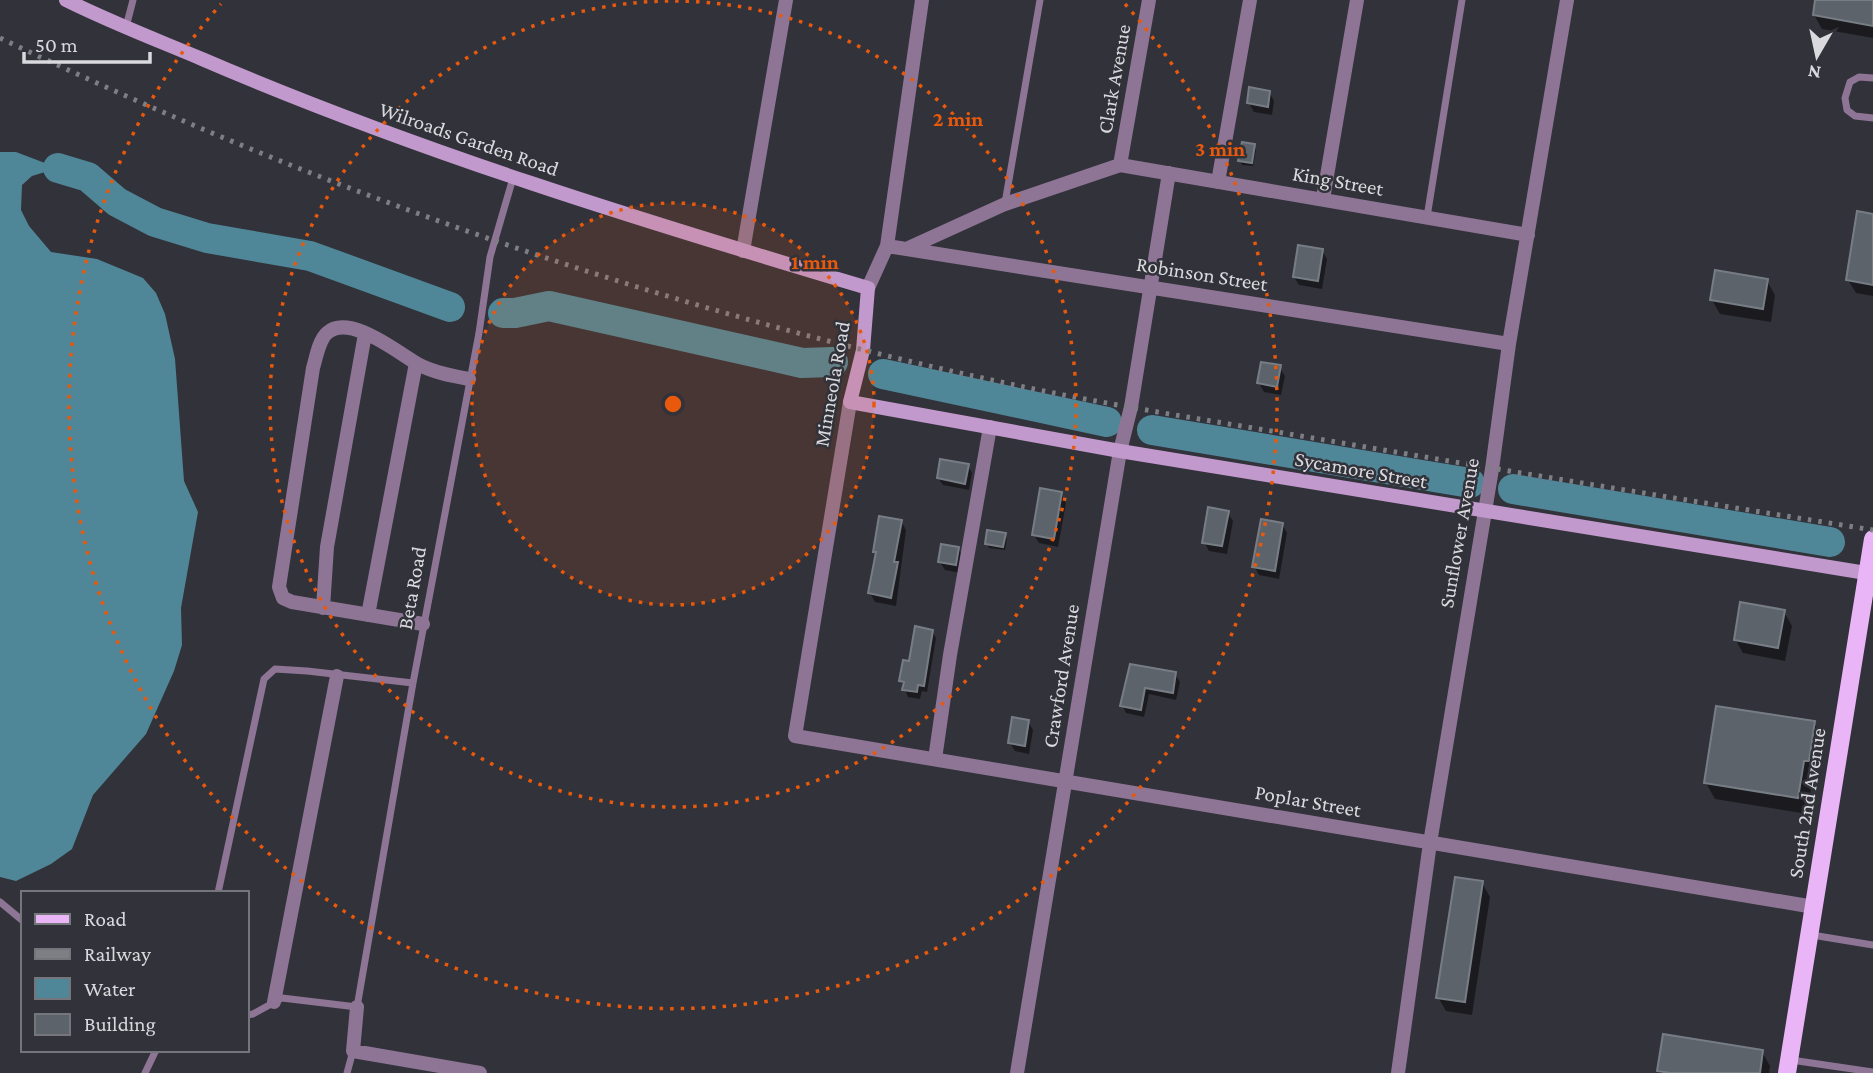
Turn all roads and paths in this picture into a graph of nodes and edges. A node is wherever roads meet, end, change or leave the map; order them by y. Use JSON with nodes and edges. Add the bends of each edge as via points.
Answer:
{"nodes":[{"id":1,"x":66,"y":0,"type":"edge"},
{"id":2,"x":133,"y":0,"type":"edge"},
{"id":3,"x":786,"y":0,"type":"edge"},
{"id":4,"x":922,"y":0,"type":"edge"},
{"id":5,"x":1040,"y":0,"type":"edge"},
{"id":6,"x":1149,"y":0,"type":"edge"},
{"id":7,"x":1250,"y":0,"type":"edge"},
{"id":8,"x":1357,"y":0,"type":"edge"},
{"id":9,"x":1462,"y":0,"type":"edge"},
{"id":10,"x":1567,"y":0,"type":"edge"},
{"id":11,"x":126,"y":27,"type":"junction"},
{"id":12,"x":1873,"y":78,"type":"edge"},
{"id":13,"x":1873,"y":118,"type":"edge"},
{"id":14,"x":1120,"y":164,"type":"junction"},
{"id":15,"x":1169,"y":173,"type":"junction"},
{"id":16,"x":513,"y":178,"type":"junction"},
{"id":17,"x":1218,"y":182,"type":"junction"},
{"id":18,"x":1323,"y":200,"type":"junction"},
{"id":19,"x":1005,"y":204,"type":"junction"},
{"id":20,"x":1427,"y":217,"type":"junction"},
{"id":21,"x":1528,"y":235,"type":"junction"},
{"id":22,"x":887,"y":246,"type":"junction"},
{"id":23,"x":906,"y":249,"type":"junction"},
{"id":24,"x":743,"y":251,"type":"junction"},
{"id":25,"x":869,"y":288,"type":"junction"},
{"id":26,"x":1151,"y":288,"type":"junction"},
{"id":27,"x":365,"y":334,"type":"junction"},
{"id":28,"x":1509,"y":344,"type":"junction"},
{"id":29,"x":416,"y":363,"type":"junction"},
{"id":30,"x":469,"y":379,"type":"junction"},
{"id":31,"x":850,"y":402,"type":"junction"},
{"id":32,"x":990,"y":427,"type":"junction"},
{"id":33,"x":1120,"y":451,"type":"junction"},
{"id":34,"x":1483,"y":512,"type":"junction"},
{"id":35,"x":1873,"y":539,"type":"edge"},
{"id":36,"x":1870,"y":574,"type":"edge"},
{"id":37,"x":323,"y":608,"type":"junction"},
{"id":38,"x":368,"y":615,"type":"junction"},
{"id":39,"x":423,"y":624,"type":"junction"},
{"id":40,"x":337,"y":676,"type":"junction"},
{"id":41,"x":413,"y":683,"type":"junction"},
{"id":42,"x":795,"y":736,"type":"joint"},
{"id":43,"x":935,"y":759,"type":"junction"},
{"id":44,"x":1065,"y":781,"type":"junction"},
{"id":45,"x":1430,"y":842,"type":"junction"},
{"id":46,"x":218,"y":891,"type":"edge"},
{"id":47,"x":0,"y":902,"type":"edge"},
{"id":48,"x":1814,"y":907,"type":"junction"},
{"id":49,"x":21,"y":919,"type":"edge"},
{"id":50,"x":1809,"y":934,"type":"junction"},
{"id":51,"x":1873,"y":946,"type":"edge"},
{"id":52,"x":274,"y":1002,"type":"junction"},
{"id":53,"x":357,"y":1007,"type":"junction"},
{"id":54,"x":248,"y":1015,"type":"edge"},
{"id":55,"x":353,"y":1051,"type":"junction"},
{"id":56,"x":155,"y":1052,"type":"edge"},
{"id":57,"x":1788,"y":1066,"type":"edge"},
{"id":58,"x":1873,"y":1072,"type":"edge"},
{"id":59,"x":145,"y":1073,"type":"edge"},
{"id":60,"x":346,"y":1073,"type":"edge"},
{"id":61,"x":480,"y":1073,"type":"edge"},
{"id":62,"x":1017,"y":1073,"type":"edge"},
{"id":63,"x":1398,"y":1073,"type":"edge"}],
"edges":[{"from":1,"to":11,"type":"street","name":"Wilroads Garden Road"},
{"from":2,"to":11,"type":"lane"},
{"from":3,"to":24,"type":"street"},
{"from":4,"to":22,"type":"street","name":"Minneola Road"},
{"from":5,"to":19,"type":"lane"},
{"from":6,"to":14,"type":"street","name":"Clark Avenue"},
{"from":7,"to":17,"type":"street"},
{"from":8,"to":18,"type":"street"},
{"from":9,"to":20,"type":"lane"},
{"from":10,"to":21,"type":"street","name":"Sunflower Avenue"},
{"from":11,"to":16,"type":"street","name":"Wilroads Garden Road","via":[[284,94]]},
{"from":12,"to":13,"type":"lane","via":[[1850,82],[1845,97],[1847,110],[1855,116]]},
{"from":14,"to":15,"type":"street","name":"King Street"},
{"from":14,"to":19,"type":"street","name":"King Street"},
{"from":15,"to":17,"type":"street","name":"King Street"},
{"from":15,"to":26,"type":"street","name":"Crawford Avenue"},
{"from":16,"to":24,"type":"street","name":"Wilroads Garden Road"},
{"from":16,"to":30,"type":"lane","name":"Beta Road","via":[[490,257]]},
{"from":17,"to":18,"type":"street","name":"King Street"},
{"from":18,"to":20,"type":"street","name":"King Street"},
{"from":19,"to":23,"type":"street","name":"King Street"},
{"from":20,"to":21,"type":"street","name":"King Street"},
{"from":21,"to":28,"type":"street","name":"Sunflower Avenue"},
{"from":22,"to":23,"type":"street","name":"Robinson Street"},
{"from":22,"to":25,"type":"street","name":"Minneola Road"},
{"from":23,"to":26,"type":"street","name":"Robinson Street"},
{"from":24,"to":25,"type":"street","name":"Wilroads Garden Road"},
{"from":25,"to":31,"type":"street","name":"Minneola Road","via":[[863,350]]},
{"from":26,"to":28,"type":"street","name":"Robinson Street"},
{"from":26,"to":33,"type":"street","name":"Crawford Avenue"},
{"from":27,"to":29,"type":"street"},
{"from":27,"to":37,"type":"street","via":[[327,547]]},
{"from":27,"to":37,"type":"street","via":[[335,328],[325,334],[313,368],[285,546],[279,587],[283,598]]},
{"from":28,"to":34,"type":"street","name":"Sunflower Avenue"},
{"from":29,"to":30,"type":"street"},
{"from":29,"to":38,"type":"street"},
{"from":30,"to":39,"type":"lane","name":"Beta Road"},
{"from":31,"to":32,"type":"street","name":"Sycamore Street"},
{"from":31,"to":42,"type":"street","name":"Minneola Road"},
{"from":32,"to":33,"type":"street","name":"Sycamore Street"},
{"from":32,"to":43,"type":"street"},
{"from":33,"to":34,"type":"street","name":"Sycamore Street"},
{"from":33,"to":44,"type":"street","name":"Crawford Avenue"},
{"from":34,"to":36,"type":"street","name":"Sycamore Street"},
{"from":34,"to":45,"type":"street","name":"Sunflower Avenue"},
{"from":35,"to":36,"type":"main road","name":"South 2nd Avenue"},
{"from":36,"to":48,"type":"main road","name":"South 2nd Avenue"},
{"from":37,"to":38,"type":"street"},
{"from":38,"to":39,"type":"street"},
{"from":39,"to":41,"type":"lane","name":"Beta Road"},
{"from":40,"to":41,"type":"lane"},
{"from":40,"to":46,"type":"lane","via":[[275,669],[264,679]]},
{"from":40,"to":52,"type":"street"},
{"from":41,"to":53,"type":"lane","name":"Beta Road"},
{"from":42,"to":43,"type":"street","name":"Poplar Street"},
{"from":43,"to":44,"type":"street","name":"Poplar Street"},
{"from":44,"to":45,"type":"street","name":"Poplar Street"},
{"from":44,"to":62,"type":"street","name":"Crawford Avenue"},
{"from":45,"to":48,"type":"street","name":"Poplar Street"},
{"from":45,"to":63,"type":"street","name":"Sunflower Avenue"},
{"from":47,"to":49,"type":"lane"},
{"from":48,"to":50,"type":"main road","name":"South 2nd Avenue"},
{"from":50,"to":51,"type":"lane"},
{"from":50,"to":57,"type":"main road","name":"South 2nd Avenue"},
{"from":52,"to":53,"type":"lane","via":[[282,998]]},
{"from":52,"to":54,"type":"lane"},
{"from":53,"to":55,"type":"street"},
{"from":55,"to":60,"type":"lane"},
{"from":55,"to":61,"type":"street"},
{"from":56,"to":59,"type":"lane"},
{"from":57,"to":58,"type":"lane"}]}
